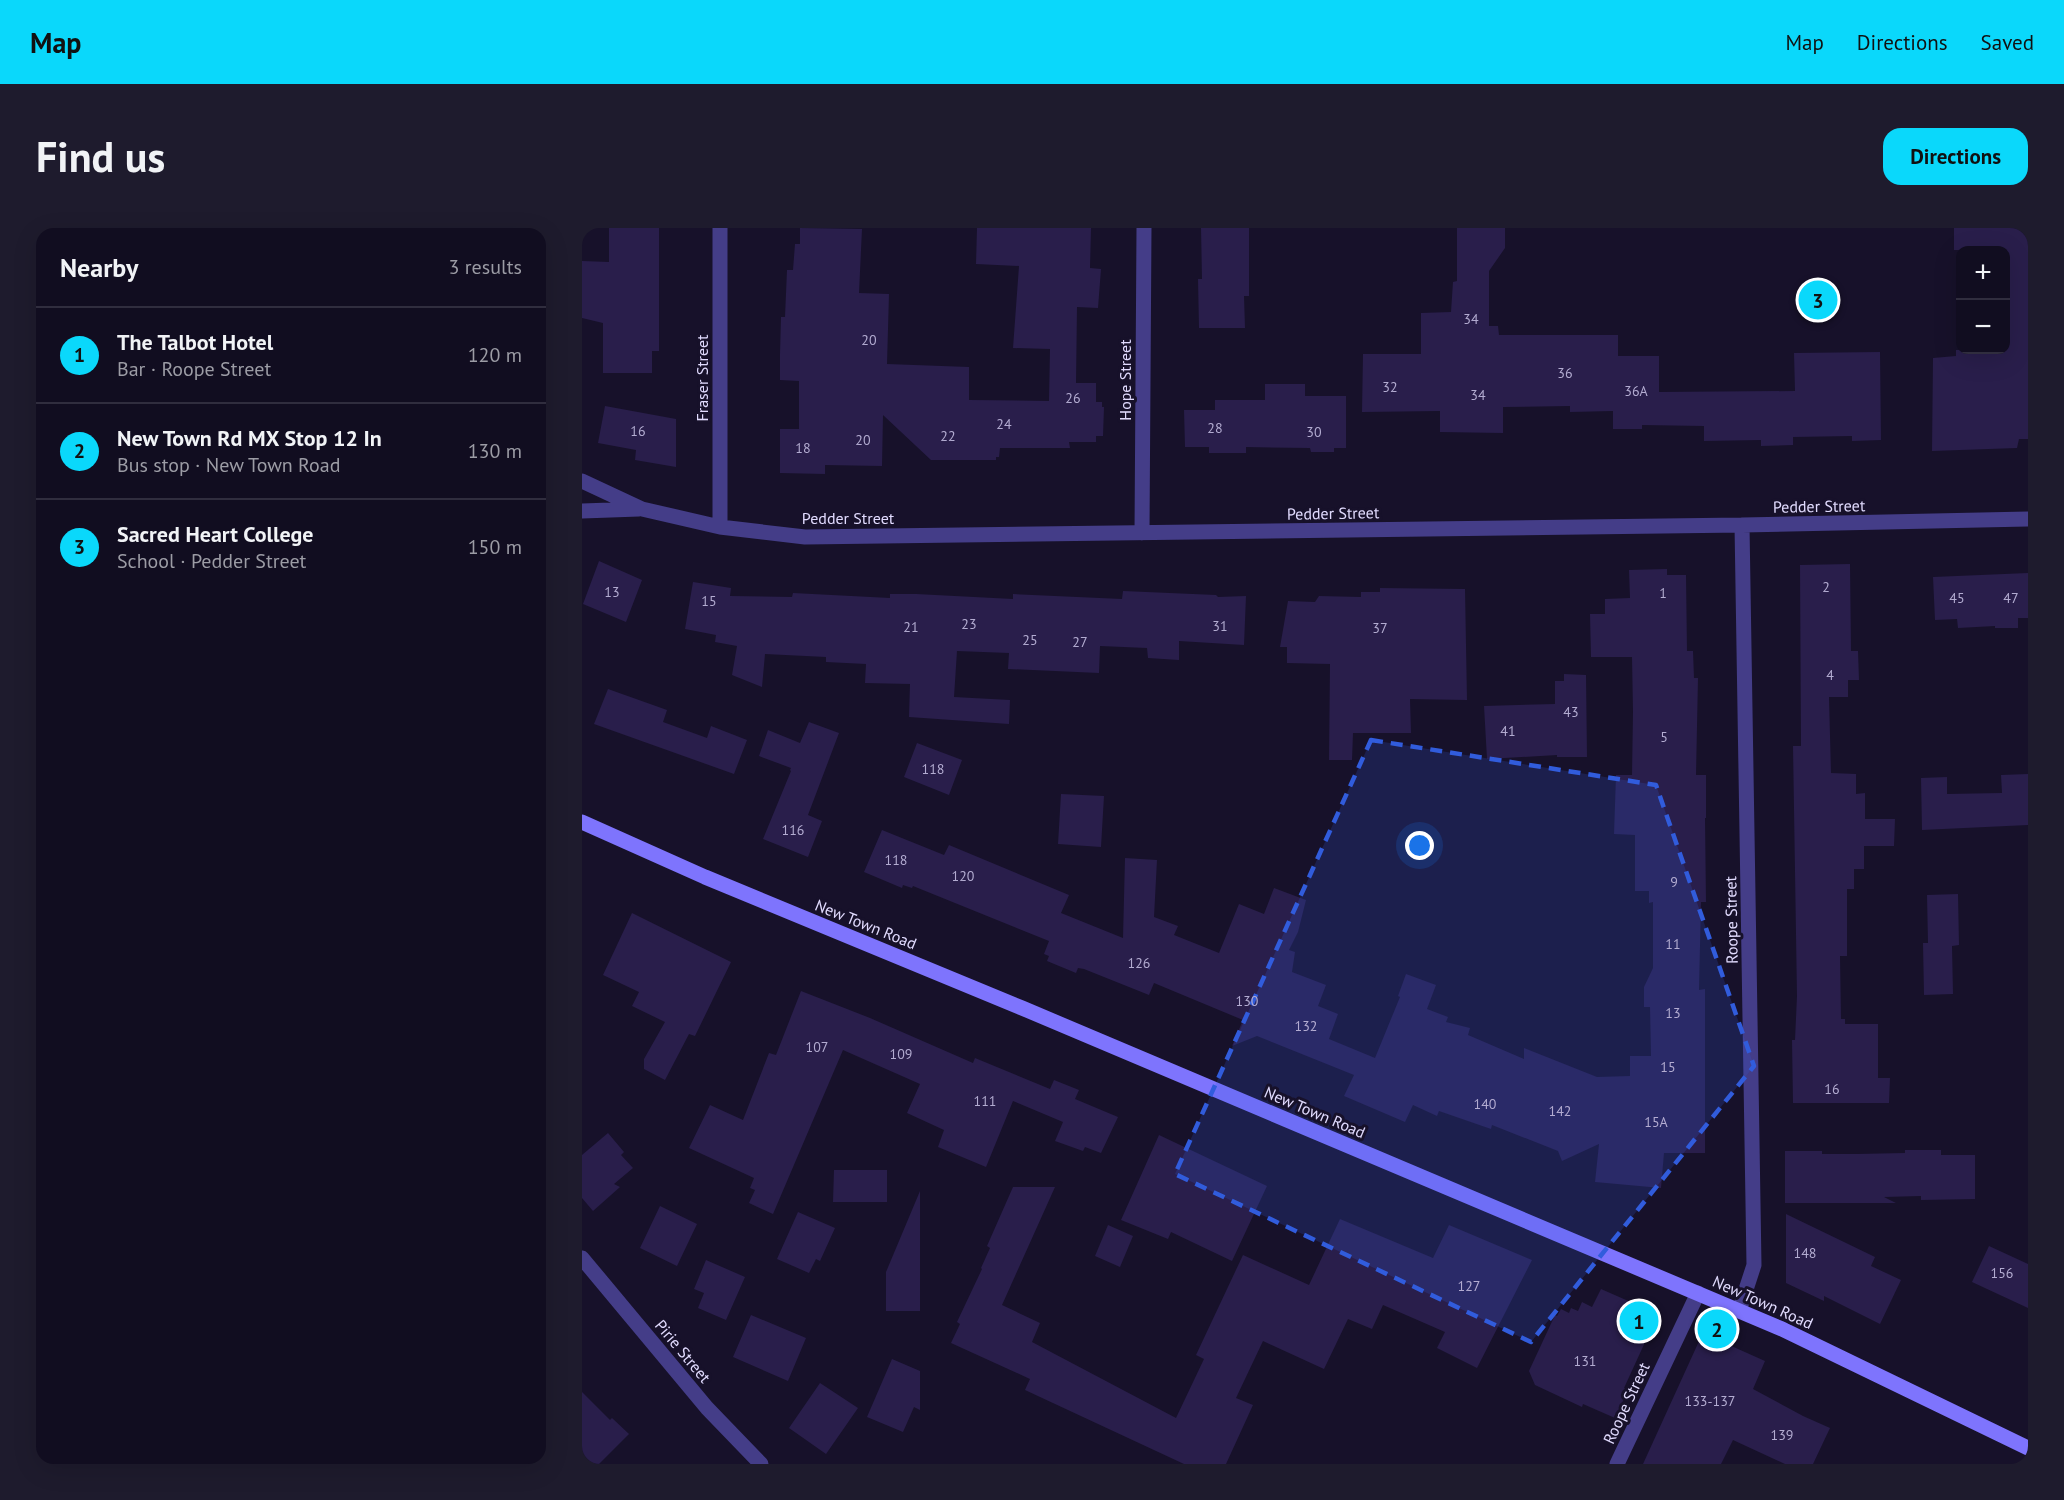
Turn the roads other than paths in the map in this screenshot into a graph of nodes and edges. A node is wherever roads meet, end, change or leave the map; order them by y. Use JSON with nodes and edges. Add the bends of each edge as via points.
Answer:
{"nodes":[{"id":1,"x":720,"y":228,"type":"edge"},
{"id":2,"x":1144,"y":228,"type":"edge"},
{"id":3,"x":582,"y":482,"type":"edge"},
{"id":4,"x":642,"y":509,"type":"junction"},
{"id":5,"x":582,"y":511,"type":"edge"},
{"id":6,"x":2028,"y":519,"type":"edge"},
{"id":7,"x":1742,"y":525,"type":"junction"},
{"id":8,"x":720,"y":527,"type":"junction"},
{"id":9,"x":1142,"y":533,"type":"junction"},
{"id":10,"x":582,"y":822,"type":"edge"},
{"id":11,"x":582,"y":1258,"type":"edge"},
{"id":12,"x":1698,"y":1293,"type":"junction"},
{"id":13,"x":1739,"y":1311,"type":"junction"},
{"id":14,"x":2028,"y":1448,"type":"edge"},
{"id":15,"x":752,"y":1461,"type":"edge"},
{"id":16,"x":1617,"y":1464,"type":"edge"}],
"edges":[{"from":1,"to":8,"type":"street","name":"Fraser Street"},
{"from":2,"to":9,"type":"street","name":"Hope Street"},
{"from":3,"to":4,"type":"street","name":"Pedder Street"},
{"from":4,"to":5,"type":"street","name":"Pedder Street"},
{"from":4,"to":8,"type":"street","name":"Pedder Street"},
{"from":6,"to":7,"type":"street","name":"Pedder Street"},
{"from":7,"to":9,"type":"street","name":"Pedder Street"},
{"from":7,"to":13,"type":"street","name":"Roope Street","via":[[1754,1265]]},
{"from":8,"to":9,"type":"street","name":"Pedder Street","via":[[805,537]]},
{"from":10,"to":12,"type":"main road","name":"New Town Road","via":[[705,878]]},
{"from":11,"to":15,"type":"street","name":"Pirie Street"},
{"from":12,"to":13,"type":"main road","name":"New Town Road"},
{"from":12,"to":16,"type":"street","name":"Roope Street"},
{"from":13,"to":14,"type":"main road","name":"New Town Road"}]}
